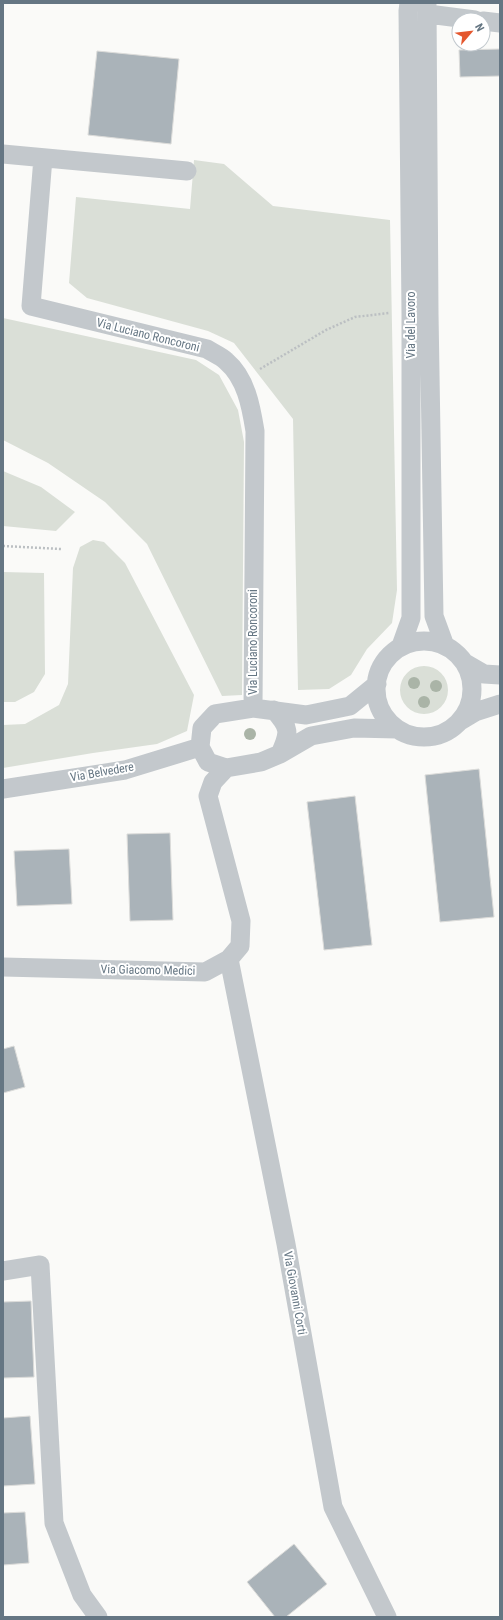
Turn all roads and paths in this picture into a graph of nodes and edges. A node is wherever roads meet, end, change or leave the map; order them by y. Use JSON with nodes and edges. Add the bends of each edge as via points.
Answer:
{"nodes":[{"id":1,"x":409,"y":3,"type":"edge"},
{"id":2,"x":428,"y":8,"type":"edge"},
{"id":3,"x":451,"y":14,"type":"edge"},
{"id":4,"x":3,"y":154,"type":"edge"},
{"id":5,"x":43,"y":158,"type":"junction"},
{"id":6,"x":187,"y":171,"type":"dead end"},
{"id":7,"x":394,"y":313,"type":"dead end"},
{"id":8,"x":241,"y":380,"type":"junction"},
{"id":9,"x":3,"y":546,"type":"edge"},
{"id":10,"x":61,"y":549,"type":"dead end"},
{"id":11,"x":401,"y":646,"type":"junction"},
{"id":12,"x":445,"y":646,"type":"junction"},
{"id":13,"x":465,"y":663,"type":"junction"},
{"id":14,"x":500,"y":675,"type":"edge"},
{"id":15,"x":377,"y":684,"type":"junction"},
{"id":16,"x":500,"y":704,"type":"edge"},
{"id":17,"x":253,"y":708,"type":"junction"},
{"id":18,"x":274,"y":710,"type":"junction"},
{"id":19,"x":460,"y":721,"type":"junction"},
{"id":20,"x":397,"y":729,"type":"junction"},
{"id":21,"x":200,"y":747,"type":"junction"},
{"id":22,"x":280,"y":754,"type":"junction"},
{"id":23,"x":226,"y":768,"type":"junction"},
{"id":24,"x":3,"y":789,"type":"edge"},
{"id":25,"x":229,"y":959,"type":"junction"},
{"id":26,"x":3,"y":967,"type":"edge"},
{"id":27,"x":3,"y":1271,"type":"edge"},
{"id":28,"x":98,"y":1617,"type":"edge"},
{"id":29,"x":387,"y":1617,"type":"edge"}],
"edges":[{"from":1,"to":11,"type":"street","name":"Via del Lavoro","via":[[411,618]]},
{"from":2,"to":3,"type":"street"},
{"from":2,"to":12,"type":"street","name":"Via del Lavoro","via":[[429,313],[434,616]]},
{"from":4,"to":5,"type":"street"},
{"from":5,"to":6,"type":"street"},
{"from":5,"to":8,"type":"street","name":"Via Luciano Roncoroni","via":[[31,306],[207,349],[226,361]]},
{"from":7,"to":8,"type":"path","via":[[355,317],[326,330]]},
{"from":8,"to":17,"type":"street","name":"Via Luciano Roncoroni","via":[[250,403],[255,431]]},
{"from":9,"to":10,"type":"path"},
{"from":11,"to":12,"type":"street","via":[[418,641],[434,641]]},
{"from":11,"to":15,"type":"street","via":[[387,656],[378,673]]},
{"from":12,"to":13,"type":"street"},
{"from":13,"to":14,"type":"street","via":[[484,674]]},
{"from":13,"to":19,"type":"street","via":[[472,682],[471,701]]},
{"from":15,"to":18,"type":"street","via":[[350,706],[306,715]]},
{"from":15,"to":20,"type":"street","via":[[375,695],[382,713]]},
{"from":16,"to":19,"type":"street","via":[[475,712]]},
{"from":17,"to":18,"type":"street"},
{"from":17,"to":21,"type":"street","via":[[215,714],[202,728]]},
{"from":18,"to":22,"type":"street","via":[[286,724],[288,737]]},
{"from":19,"to":20,"type":"street","via":[[446,732],[427,737],[407,735]]},
{"from":20,"to":22,"type":"street","via":[[354,728],[311,736]]},
{"from":21,"to":23,"type":"street","via":[[208,762]]},
{"from":21,"to":24,"type":"street","name":"Via Belvedere","via":[[125,770]]},
{"from":22,"to":23,"type":"street","via":[[261,762]]},
{"from":23,"to":25,"type":"street","name":"Via Giacomo Medici","via":[[213,782],[208,796],[241,921],[240,946]]},
{"from":25,"to":26,"type":"street","name":"Via Giacomo Medici","via":[[205,972]]},
{"from":25,"to":29,"type":"street","name":"Via Giovanni Corti","via":[[286,1244],[333,1507]]},
{"from":27,"to":28,"type":"street","via":[[40,1265],[54,1523],[82,1595]]}]}
